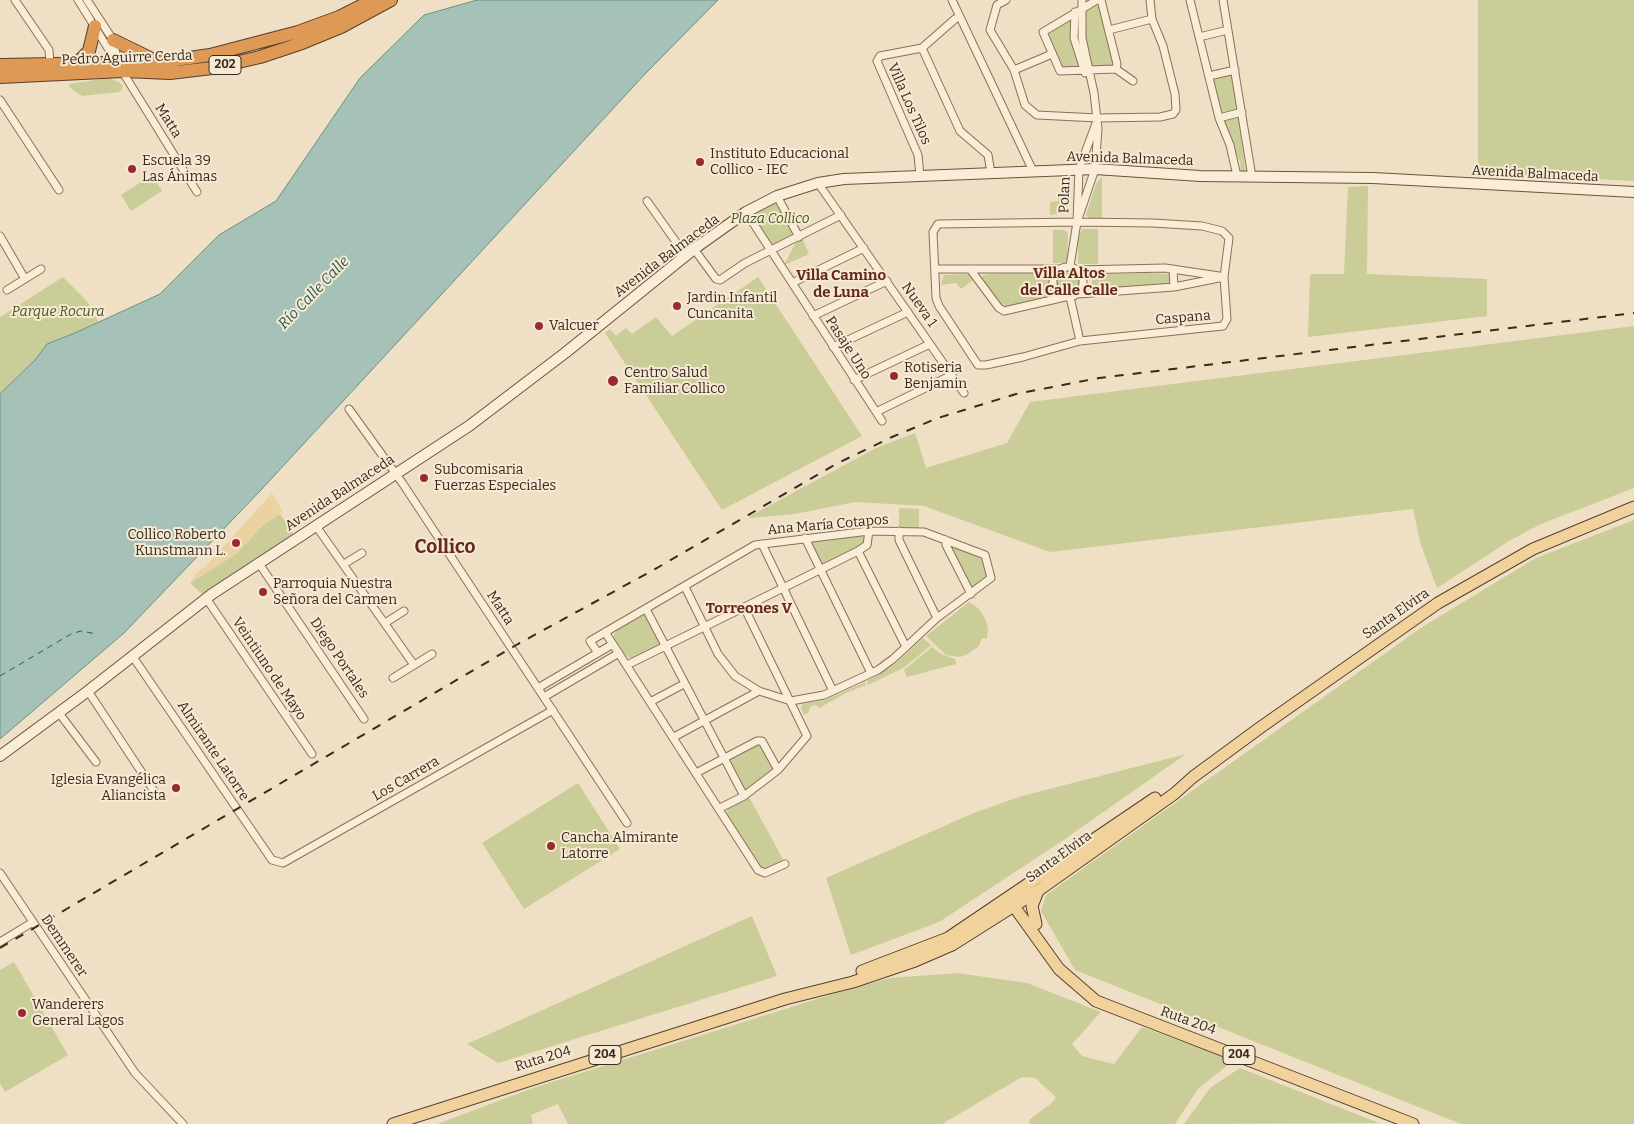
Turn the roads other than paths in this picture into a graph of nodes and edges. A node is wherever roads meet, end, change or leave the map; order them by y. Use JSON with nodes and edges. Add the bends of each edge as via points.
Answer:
{"nodes":[{"id":1,"x":15,"y":0,"type":"edge"},
{"id":2,"x":78,"y":0,"type":"edge"},
{"id":3,"x":87,"y":0,"type":"edge"},
{"id":4,"x":373,"y":0,"type":"edge"},
{"id":5,"x":391,"y":0,"type":"edge"},
{"id":6,"x":952,"y":0,"type":"edge"},
{"id":7,"x":1006,"y":0,"type":"edge"},
{"id":8,"x":1082,"y":0,"type":"edge"},
{"id":9,"x":1097,"y":0,"type":"edge"},
{"id":10,"x":1101,"y":0,"type":"edge"},
{"id":11,"x":1150,"y":0,"type":"edge"},
{"id":12,"x":1190,"y":0,"type":"edge"},
{"id":13,"x":1223,"y":0,"type":"edge"},
{"id":14,"x":1078,"y":10,"type":"junction"},
{"id":15,"x":955,"y":19,"type":"dead end"},
{"id":16,"x":1152,"y":20,"type":"junction"},
{"id":17,"x":94,"y":26,"type":"junction"},
{"id":18,"x":1110,"y":30,"type":"junction"},
{"id":19,"x":1228,"y":30,"type":"junction"},
{"id":20,"x":1199,"y":36,"type":"junction"},
{"id":21,"x":113,"y":40,"type":"junction"},
{"id":22,"x":922,"y":48,"type":"junction"},
{"id":23,"x":1052,"y":54,"type":"junction"},
{"id":24,"x":162,"y":62,"type":"junction"},
{"id":25,"x":77,"y":63,"type":"junction"},
{"id":26,"x":50,"y":64,"type":"junction"},
{"id":27,"x":0,"y":65,"type":"edge"},
{"id":28,"x":121,"y":67,"type":"junction"},
{"id":29,"x":1116,"y":69,"type":"junction"},
{"id":30,"x":1014,"y":70,"type":"junction"},
{"id":31,"x":1086,"y":70,"type":"junction"},
{"id":32,"x":1235,"y":70,"type":"junction"},
{"id":33,"x":1209,"y":76,"type":"junction"},
{"id":34,"x":0,"y":77,"type":"edge"},
{"id":35,"x":1133,"y":81,"type":"dead end"},
{"id":36,"x":0,"y":100,"type":"edge"},
{"id":37,"x":1242,"y":112,"type":"junction"},
{"id":38,"x":1098,"y":118,"type":"junction"},
{"id":39,"x":1218,"y":118,"type":"junction"},
{"id":40,"x":1079,"y":169,"type":"junction"},
{"id":41,"x":1095,"y":169,"type":"junction"},
{"id":42,"x":1033,"y":171,"type":"junction"},
{"id":43,"x":991,"y":173,"type":"junction"},
{"id":44,"x":920,"y":176,"type":"junction"},
{"id":45,"x":1237,"y":176,"type":"junction"},
{"id":46,"x":1252,"y":177,"type":"junction"},
{"id":47,"x":818,"y":183,"type":"junction"},
{"id":48,"x":59,"y":190,"type":"dead end"},
{"id":49,"x":197,"y":192,"type":"dead end"},
{"id":50,"x":1634,"y":192,"type":"edge"},
{"id":51,"x":777,"y":196,"type":"junction"},
{"id":52,"x":647,"y":201,"type":"dead end"},
{"id":53,"x":746,"y":212,"type":"junction"},
{"id":54,"x":841,"y":216,"type":"junction"},
{"id":55,"x":1077,"y":222,"type":"junction"},
{"id":56,"x":0,"y":236,"type":"edge"},
{"id":57,"x":799,"y":237,"type":"junction"},
{"id":58,"x":864,"y":248,"type":"junction"},
{"id":59,"x":770,"y":250,"type":"junction"},
{"id":60,"x":690,"y":252,"type":"junction"},
{"id":61,"x":1070,"y":266,"type":"junction"},
{"id":62,"x":42,"y":269,"type":"dead end"},
{"id":63,"x":935,"y":269,"type":"junction"},
{"id":64,"x":970,"y":269,"type":"junction"},
{"id":65,"x":1060,"y":269,"type":"junction"},
{"id":66,"x":1173,"y":269,"type":"junction"},
{"id":67,"x":1078,"y":270,"type":"junction"},
{"id":68,"x":1224,"y":277,"type":"junction"},
{"id":69,"x":25,"y":279,"type":"junction"},
{"id":70,"x":887,"y":281,"type":"junction"},
{"id":71,"x":792,"y":283,"type":"junction"},
{"id":72,"x":1174,"y":287,"type":"junction"},
{"id":73,"x":7,"y":290,"type":"dead end"},
{"id":74,"x":1078,"y":294,"type":"junction"},
{"id":75,"x":1068,"y":297,"type":"junction"},
{"id":76,"x":908,"y":312,"type":"junction"},
{"id":77,"x":813,"y":316,"type":"junction"},
{"id":78,"x":1080,"y":341,"type":"junction"},
{"id":79,"x":930,"y":344,"type":"junction"},
{"id":80,"x":833,"y":347,"type":"junction"},
{"id":81,"x":952,"y":375,"type":"junction"},
{"id":82,"x":854,"y":380,"type":"junction"},
{"id":83,"x":964,"y":393,"type":"dead end"},
{"id":84,"x":349,"y":408,"type":"dead end"},
{"id":85,"x":876,"y":412,"type":"junction"},
{"id":86,"x":882,"y":421,"type":"dead end"},
{"id":87,"x":396,"y":474,"type":"junction"},
{"id":88,"x":1634,"y":507,"type":"edge"},
{"id":89,"x":316,"y":526,"type":"junction"},
{"id":90,"x":869,"y":531,"type":"junction"},
{"id":91,"x":899,"y":532,"type":"junction"},
{"id":92,"x":805,"y":538,"type":"junction"},
{"id":93,"x":946,"y":540,"type":"junction"},
{"id":94,"x":762,"y":544,"type":"junction"},
{"id":95,"x":858,"y":551,"type":"junction"},
{"id":96,"x":362,"y":553,"type":"dead end"},
{"id":97,"x":258,"y":562,"type":"junction"},
{"id":98,"x":344,"y":564,"type":"junction"},
{"id":99,"x":820,"y":570,"type":"junction"},
{"id":100,"x":685,"y":587,"type":"junction"},
{"id":101,"x":782,"y":587,"type":"junction"},
{"id":102,"x":971,"y":594,"type":"junction"},
{"id":103,"x":206,"y":598,"type":"junction"},
{"id":104,"x":744,"y":607,"type":"junction"},
{"id":105,"x":646,"y":609,"type":"junction"},
{"id":106,"x":404,"y":611,"type":"dead end"},
{"id":107,"x":937,"y":618,"type":"junction"},
{"id":108,"x":385,"y":624,"type":"junction"},
{"id":109,"x":705,"y":627,"type":"junction"},
{"id":110,"x":605,"y":632,"type":"junction"},
{"id":111,"x":613,"y":644,"type":"junction"},
{"id":112,"x":666,"y":646,"type":"junction"},
{"id":113,"x":906,"y":647,"type":"junction"},
{"id":114,"x":598,"y":653,"type":"junction"},
{"id":115,"x":619,"y":653,"type":"junction"},
{"id":116,"x":432,"y":654,"type":"dead end"},
{"id":117,"x":133,"y":657,"type":"junction"},
{"id":118,"x":627,"y":664,"type":"junction"},
{"id":119,"x":414,"y":665,"type":"junction"},
{"id":120,"x":871,"y":673,"type":"junction"},
{"id":121,"x":393,"y":678,"type":"dead end"},
{"id":122,"x":684,"y":684,"type":"junction"},
{"id":123,"x":538,"y":688,"type":"junction"},
{"id":124,"x":88,"y":691,"type":"junction"},
{"id":125,"x":759,"y":691,"type":"junction"},
{"id":126,"x":833,"y":691,"type":"junction"},
{"id":127,"x":544,"y":697,"type":"junction"},
{"id":128,"x":791,"y":701,"type":"junction"},
{"id":129,"x":650,"y":702,"type":"junction"},
{"id":130,"x":552,"y":710,"type":"junction"},
{"id":131,"x":59,"y":713,"type":"junction"},
{"id":132,"x":364,"y":720,"type":"dead end"},
{"id":133,"x":704,"y":722,"type":"junction"},
{"id":134,"x":674,"y":737,"type":"junction"},
{"id":135,"x":312,"y":754,"type":"dead end"},
{"id":136,"x":0,"y":756,"type":"edge"},
{"id":137,"x":723,"y":758,"type":"junction"},
{"id":138,"x":96,"y":762,"type":"dead end"},
{"id":139,"x":778,"y":770,"type":"junction"},
{"id":140,"x":696,"y":773,"type":"junction"},
{"id":141,"x":1193,"y":777,"type":"junction"},
{"id":142,"x":154,"y":791,"type":"dead end"},
{"id":143,"x":744,"y":796,"type":"junction"},
{"id":144,"x":720,"y":808,"type":"junction"},
{"id":145,"x":627,"y":823,"type":"dead end"},
{"id":146,"x":272,"y":860,"type":"joint"},
{"id":147,"x":785,"y":864,"type":"dead end"},
{"id":148,"x":0,"y":873,"type":"edge"},
{"id":149,"x":1039,"y":890,"type":"junction"},
{"id":150,"x":1014,"y":900,"type":"junction"},
{"id":151,"x":1023,"y":918,"type":"junction"},
{"id":152,"x":995,"y":919,"type":"junction"},
{"id":153,"x":33,"y":922,"type":"junction"},
{"id":154,"x":1036,"y":924,"type":"junction"},
{"id":155,"x":0,"y":942,"type":"edge"},
{"id":156,"x":1071,"y":979,"type":"junction"},
{"id":157,"x":818,"y":989,"type":"junction"},
{"id":158,"x":183,"y":1124,"type":"edge"},
{"id":159,"x":392,"y":1124,"type":"edge"},
{"id":160,"x":1413,"y":1124,"type":"edge"}],
"edges":[{"from":1,"to":26,"type":"street","via":[[48,50]]},
{"from":2,"to":17,"type":"street","name":"Matta"},
{"from":3,"to":21,"type":"street","name":"Matta"},
{"from":4,"to":24,"type":"highway","name":"Pedro Aguirre Cerda","number":"202","via":[[329,21],[278,39]]},
{"from":5,"to":28,"type":"highway","name":"Pedro Aguirre Cerda","number":"202","via":[[322,36],[260,57],[170,73]]},
{"from":6,"to":42,"type":"street"},
{"from":7,"to":30,"type":"street","via":[[997,5],[990,30]]},
{"from":8,"to":14,"type":"street","name":"Polan"},
{"from":9,"to":14,"type":"street"},
{"from":10,"to":18,"type":"street"},
{"from":11,"to":16,"type":"street"},
{"from":12,"to":20,"type":"street"},
{"from":13,"to":19,"type":"street"},
{"from":14,"to":23,"type":"street","via":[[1042,32]]},
{"from":14,"to":31,"type":"street","name":"Polan"},
{"from":15,"to":22,"type":"street"},
{"from":16,"to":18,"type":"street"},
{"from":16,"to":38,"type":"street","via":[[1163,46],[1176,110],[1169,116]]},
{"from":17,"to":25,"type":"highway","via":[[89,51]]},
{"from":17,"to":28,"type":"street","name":"Matta"},
{"from":18,"to":29,"type":"street"},
{"from":19,"to":20,"type":"street"},
{"from":19,"to":32,"type":"street"},
{"from":20,"to":33,"type":"street"},
{"from":21,"to":24,"type":"highway"},
{"from":21,"to":28,"type":"street","name":"Matta"},
{"from":22,"to":43,"type":"street","via":[[960,130],[986,151]]},
{"from":22,"to":44,"type":"street","name":"Villa Los Tilos","via":[[880,56],[877,62],[918,155]]},
{"from":23,"to":30,"type":"street"},
{"from":23,"to":31,"type":"street","via":[[1060,70]]},
{"from":24,"to":28,"type":"highway","name":"Pedro Aguirre Cerda","number":"202"},
{"from":25,"to":26,"type":"highway","name":"Pedro Aguirre Cerda","number":"202"},
{"from":25,"to":28,"type":"highway","name":"Pedro Aguirre Cerda","number":"202"},
{"from":26,"to":27,"type":"highway","name":"Pedro Aguirre Cerda","number":"202"},
{"from":28,"to":34,"type":"highway","name":"Pedro Aguirre Cerda","number":"202"},
{"from":28,"to":49,"type":"street","name":"Matta"},
{"from":29,"to":31,"type":"street"},
{"from":29,"to":35,"type":"street"},
{"from":30,"to":38,"type":"street","via":[[1025,105],[1037,115]]},
{"from":31,"to":38,"type":"street","name":"Polan"},
{"from":32,"to":33,"type":"street"},
{"from":32,"to":37,"type":"street"},
{"from":33,"to":39,"type":"street"},
{"from":36,"to":48,"type":"street"},
{"from":37,"to":39,"type":"street"},
{"from":37,"to":46,"type":"street"},
{"from":38,"to":40,"type":"street","name":"Polan"},
{"from":38,"to":41,"type":"street","name":"Polan"},
{"from":39,"to":45,"type":"street","via":[[1230,145]]},
{"from":40,"to":41,"type":"main road","name":"Avenida Balmaceda"},
{"from":40,"to":42,"type":"main road","name":"Avenida Balmaceda"},
{"from":40,"to":55,"type":"street","name":"Polan"},
{"from":41,"to":45,"type":"main road","name":"Avenida Balmaceda"},
{"from":41,"to":55,"type":"street","name":"Polan"},
{"from":42,"to":43,"type":"main road","name":"Avenida Balmaceda"},
{"from":43,"to":44,"type":"main road","name":"Avenida Balmaceda"},
{"from":44,"to":47,"type":"main road","name":"Avenida Balmaceda"},
{"from":45,"to":46,"type":"main road","name":"Avenida Balmaceda"},
{"from":46,"to":50,"type":"main road","name":"Avenida Balmaceda","via":[[1373,178]]},
{"from":47,"to":51,"type":"main road","name":"Avenida Balmaceda"},
{"from":47,"to":54,"type":"street","name":"Nueva 1"},
{"from":51,"to":53,"type":"main road","name":"Avenida Balmaceda"},
{"from":51,"to":57,"type":"street"},
{"from":52,"to":60,"type":"street"},
{"from":53,"to":59,"type":"street","name":"Pasaje Uno"},
{"from":53,"to":60,"type":"main road","name":"Avenida Balmaceda"},
{"from":54,"to":57,"type":"street"},
{"from":54,"to":58,"type":"street","name":"Nueva 1"},
{"from":55,"to":61,"type":"street","name":"Polan"},
{"from":55,"to":63,"type":"street","name":"Caspana","via":[[938,224],[933,232]]},
{"from":55,"to":68,"type":"street","name":"Caspana","via":[[1153,223],[1222,230],[1230,238]]},
{"from":56,"to":69,"type":"street"},
{"from":57,"to":59,"type":"street"},
{"from":58,"to":70,"type":"street","name":"Nueva 1"},
{"from":58,"to":71,"type":"street"},
{"from":59,"to":60,"type":"street","via":[[720,280]]},
{"from":59,"to":71,"type":"street","name":"Pasaje Uno"},
{"from":60,"to":87,"type":"main road","name":"Avenida Balmaceda","via":[[565,354],[469,426]]},
{"from":61,"to":65,"type":"street"},
{"from":61,"to":67,"type":"street"},
{"from":62,"to":69,"type":"street"},
{"from":63,"to":64,"type":"street"},
{"from":63,"to":78,"type":"street","name":"Caspana","via":[[939,306],[978,365],[986,366]]},
{"from":64,"to":65,"type":"street"},
{"from":64,"to":75,"type":"street","via":[[1004,311]]},
{"from":65,"to":75,"type":"street","via":[[1054,277],[1054,287]]},
{"from":66,"to":67,"type":"street"},
{"from":66,"to":68,"type":"street"},
{"from":66,"to":72,"type":"street"},
{"from":67,"to":74,"type":"street","via":[[1083,283]]},
{"from":68,"to":72,"type":"street"},
{"from":68,"to":78,"type":"street","name":"Caspana","via":[[1227,320],[1223,326]]},
{"from":69,"to":73,"type":"street"},
{"from":70,"to":76,"type":"street","name":"Nueva 1"},
{"from":70,"to":77,"type":"street"},
{"from":71,"to":77,"type":"street","name":"Pasaje Uno"},
{"from":72,"to":74,"type":"street"},
{"from":74,"to":75,"type":"street"},
{"from":75,"to":78,"type":"street"},
{"from":76,"to":79,"type":"street","name":"Nueva 1"},
{"from":76,"to":80,"type":"street"},
{"from":77,"to":80,"type":"street","name":"Pasaje Uno"},
{"from":79,"to":81,"type":"street","name":"Nueva 1"},
{"from":79,"to":82,"type":"street"},
{"from":80,"to":82,"type":"street","name":"Pasaje Uno"},
{"from":81,"to":83,"type":"street","name":"Nueva 1"},
{"from":81,"to":85,"type":"street"},
{"from":82,"to":85,"type":"street","name":"Pasaje Uno"},
{"from":84,"to":87,"type":"street","name":"Matta"},
{"from":85,"to":86,"type":"street","name":"Pasaje Uno"},
{"from":87,"to":89,"type":"main road","name":"Avenida Balmaceda"},
{"from":87,"to":123,"type":"street","name":"Matta"},
{"from":88,"to":141,"type":"main road","name":"Santa Elvira","via":[[1534,549],[1438,603]]},
{"from":89,"to":97,"type":"main road","name":"Avenida Balmaceda"},
{"from":89,"to":98,"type":"street"},
{"from":90,"to":91,"type":"street","name":"Ana María Cotapos"},
{"from":90,"to":92,"type":"street","name":"Ana María Cotapos"},
{"from":90,"to":95,"type":"street","via":[[867,545]]},
{"from":91,"to":93,"type":"street","name":"Ana María Cotapos","via":[[924,532]]},
{"from":91,"to":107,"type":"street","via":[[899,540]]},
{"from":92,"to":94,"type":"street","name":"Ana María Cotapos"},
{"from":92,"to":99,"type":"street"},
{"from":93,"to":102,"type":"street"},
{"from":93,"to":102,"type":"street","name":"Ana María Cotapos","via":[[985,555],[991,578]]},
{"from":94,"to":100,"type":"street","name":"Ana María Cotapos","via":[[755,544]]},
{"from":94,"to":101,"type":"street"},
{"from":95,"to":99,"type":"street"},
{"from":95,"to":113,"type":"street"},
{"from":96,"to":98,"type":"street"},
{"from":97,"to":103,"type":"main road","name":"Avenida Balmaceda"},
{"from":97,"to":132,"type":"street","name":"Diego Portales"},
{"from":98,"to":108,"type":"street"},
{"from":99,"to":101,"type":"street"},
{"from":99,"to":120,"type":"street"},
{"from":100,"to":105,"type":"street","name":"Ana María Cotapos"},
{"from":100,"to":109,"type":"street"},
{"from":101,"to":104,"type":"street"},
{"from":101,"to":126,"type":"street"},
{"from":102,"to":107,"type":"street"},
{"from":103,"to":117,"type":"main road","name":"Avenida Balmaceda"},
{"from":103,"to":135,"type":"street","name":"Veintiuno de Mayo"},
{"from":104,"to":109,"type":"street"},
{"from":104,"to":128,"type":"street"},
{"from":105,"to":110,"type":"street","name":"Ana María Cotapos"},
{"from":105,"to":112,"type":"street"},
{"from":106,"to":108,"type":"street"},
{"from":107,"to":113,"type":"street"},
{"from":108,"to":119,"type":"street"},
{"from":109,"to":112,"type":"street"},
{"from":109,"to":125,"type":"street","via":[[718,654],[735,676]]},
{"from":110,"to":111,"type":"street"},
{"from":110,"to":114,"type":"street","name":"Ana María Cotapos","via":[[590,641]]},
{"from":111,"to":114,"type":"street"},
{"from":111,"to":115,"type":"street"},
{"from":112,"to":118,"type":"street"},
{"from":112,"to":122,"type":"street"},
{"from":113,"to":120,"type":"street"},
{"from":114,"to":123,"type":"street"},
{"from":115,"to":118,"type":"street"},
{"from":115,"to":127,"type":"street"},
{"from":116,"to":119,"type":"street"},
{"from":117,"to":124,"type":"main road","name":"Avenida Balmaceda"},
{"from":117,"to":146,"type":"street","name":"Almirante Latorre"},
{"from":118,"to":129,"type":"street"},
{"from":119,"to":121,"type":"street"},
{"from":120,"to":126,"type":"street"},
{"from":122,"to":129,"type":"street"},
{"from":122,"to":133,"type":"street"},
{"from":123,"to":127,"type":"street","name":"Matta"},
{"from":124,"to":131,"type":"main road","name":"Avenida Balmaceda"},
{"from":124,"to":142,"type":"street"},
{"from":125,"to":128,"type":"street"},
{"from":125,"to":133,"type":"street"},
{"from":126,"to":128,"type":"street"},
{"from":127,"to":130,"type":"street","name":"Matta"},
{"from":128,"to":139,"type":"street","via":[[807,736]]},
{"from":129,"to":134,"type":"street"},
{"from":130,"to":145,"type":"street","name":"Matta"},
{"from":130,"to":146,"type":"street","name":"Los Carrera","via":[[282,864]]},
{"from":131,"to":136,"type":"main road","name":"Avenida Balmaceda"},
{"from":131,"to":138,"type":"street"},
{"from":133,"to":134,"type":"street"},
{"from":133,"to":137,"type":"street"},
{"from":134,"to":140,"type":"street"},
{"from":137,"to":139,"type":"street","via":[[762,741]]},
{"from":137,"to":140,"type":"street"},
{"from":137,"to":143,"type":"street"},
{"from":139,"to":143,"type":"street"},
{"from":140,"to":144,"type":"street"},
{"from":141,"to":149,"type":"main road","name":"Santa Elvira"},
{"from":141,"to":150,"type":"main road","name":"Santa Elvira","via":[[1170,788]]},
{"from":143,"to":144,"type":"street"},
{"from":144,"to":147,"type":"street","via":[[758,870],[765,873]]},
{"from":148,"to":153,"type":"street","name":"Demmerer"},
{"from":149,"to":150,"type":"main road","name":"Santa Elvira"},
{"from":149,"to":154,"type":"main road","via":[[1032,906]]},
{"from":150,"to":151,"type":"main road","name":"Ruta 204","number":"204"},
{"from":150,"to":152,"type":"main road","name":"Ruta 204","number":"204"},
{"from":150,"to":154,"type":"main road","name":"Ruta 204","number":"204"},
{"from":150,"to":157,"type":"main road","name":"Ruta 204","number":"204","via":[[948,938]]},
{"from":151,"to":152,"type":"main road"},
{"from":151,"to":156,"type":"main road","name":"Ruta 204","number":"204","via":[[1058,969]]},
{"from":152,"to":157,"type":"main road","name":"Ruta 204","number":"204","via":[[952,945],[915,962],[853,982]]},
{"from":153,"to":155,"type":"street"},
{"from":153,"to":158,"type":"street","name":"Demmerer","via":[[135,1073]]},
{"from":154,"to":156,"type":"main road","name":"Ruta 204","number":"204"},
{"from":156,"to":160,"type":"main road","name":"Ruta 204","number":"204","via":[[1089,996],[1112,1008]]},
{"from":157,"to":159,"type":"main road","name":"Ruta 204","number":"204"}]}
